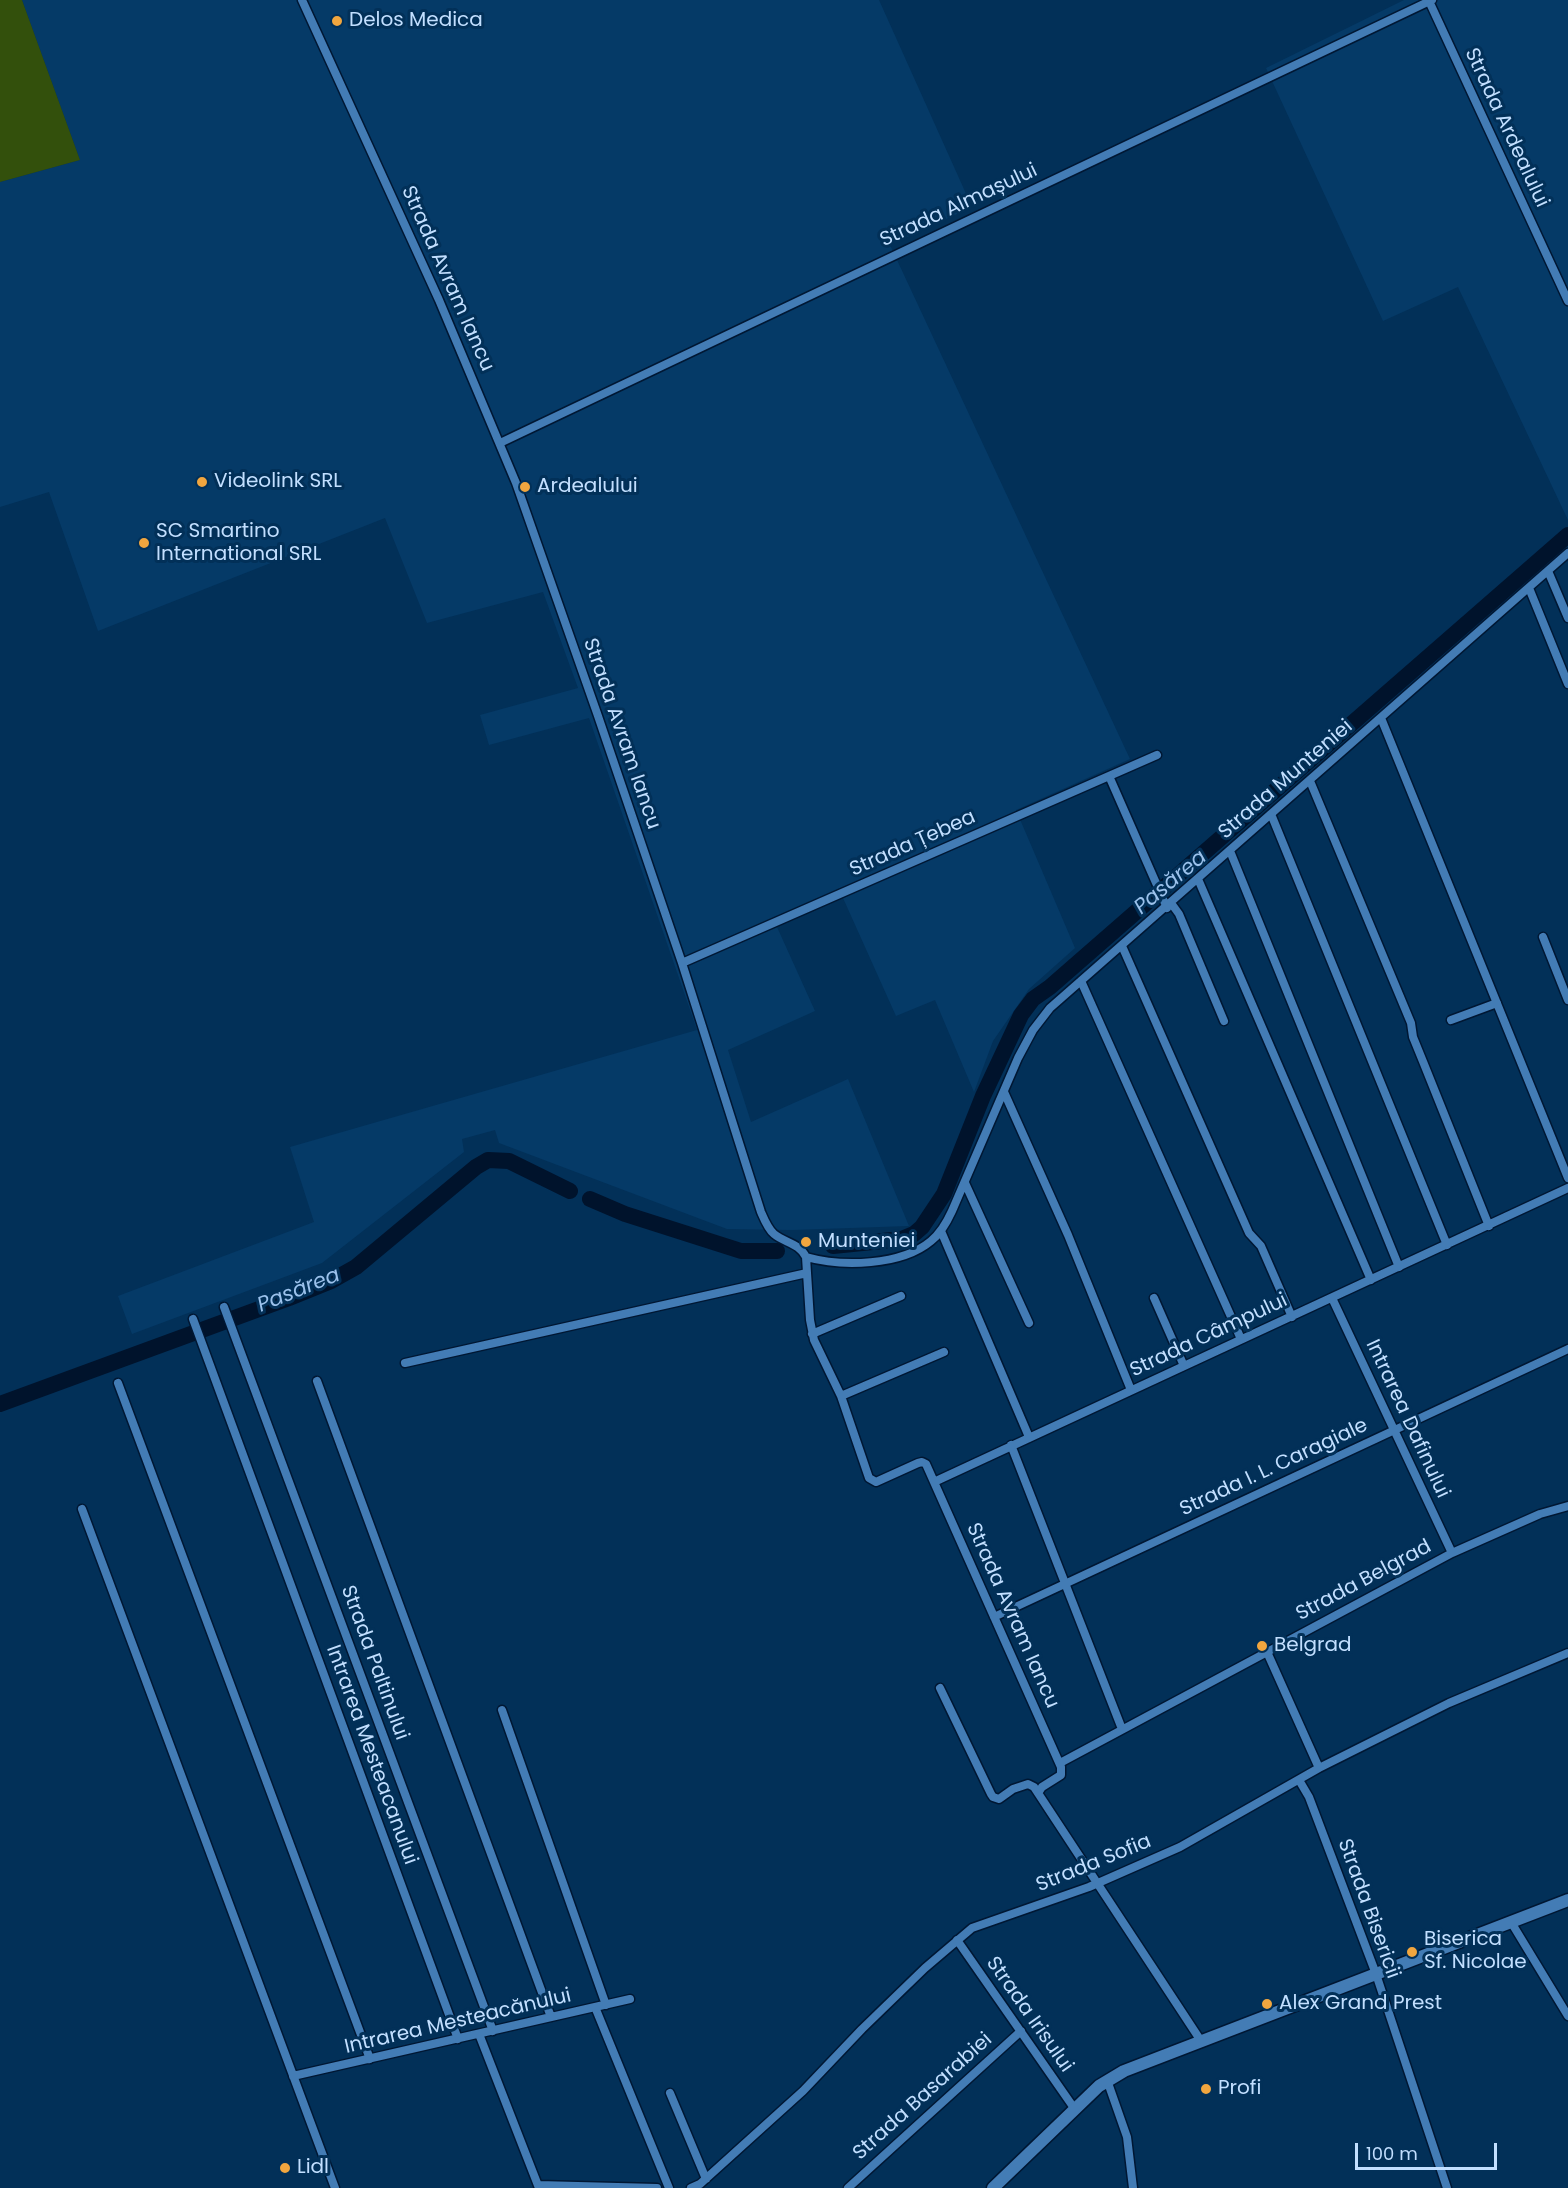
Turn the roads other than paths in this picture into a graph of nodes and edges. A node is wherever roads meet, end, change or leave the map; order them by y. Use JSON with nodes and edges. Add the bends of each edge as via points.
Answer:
{"nodes":[{"id":1,"x":303,"y":0,"type":"edge"},
{"id":2,"x":1430,"y":1,"type":"edge"},
{"id":3,"x":1568,"y":301,"type":"edge"},
{"id":4,"x":500,"y":443,"type":"junction"},
{"id":5,"x":1568,"y":554,"type":"edge"},
{"id":6,"x":1548,"y":571,"type":"junction"},
{"id":7,"x":1529,"y":588,"type":"junction"},
{"id":8,"x":1568,"y":618,"type":"edge"},
{"id":9,"x":1568,"y":684,"type":"edge"},
{"id":10,"x":1381,"y":718,"type":"junction"},
{"id":11,"x":1157,"y":755,"type":"dead end"},
{"id":12,"x":1108,"y":776,"type":"junction"},
{"id":13,"x":1310,"y":781,"type":"junction"},
{"id":14,"x":1271,"y":814,"type":"junction"},
{"id":15,"x":1230,"y":851,"type":"junction"},
{"id":16,"x":1198,"y":879,"type":"junction"},
{"id":17,"x":1169,"y":905,"type":"junction"},
{"id":18,"x":1543,"y":937,"type":"dead end"},
{"id":19,"x":1122,"y":945,"type":"junction"},
{"id":20,"x":682,"y":963,"type":"junction"},
{"id":21,"x":1081,"y":981,"type":"junction"},
{"id":22,"x":1568,"y":1000,"type":"edge"},
{"id":23,"x":1497,"y":1003,"type":"junction"},
{"id":24,"x":1451,"y":1020,"type":"dead end"},
{"id":25,"x":1224,"y":1021,"type":"dead end"},
{"id":26,"x":1004,"y":1092,"type":"junction"},
{"id":27,"x":1568,"y":1178,"type":"edge"},
{"id":28,"x":965,"y":1183,"type":"junction"},
{"id":29,"x":1568,"y":1188,"type":"edge"},
{"id":30,"x":1489,"y":1226,"type":"junction"},
{"id":31,"x":941,"y":1231,"type":"junction"},
{"id":32,"x":1447,"y":1245,"type":"junction"},
{"id":33,"x":806,"y":1257,"type":"junction"},
{"id":34,"x":1400,"y":1267,"type":"junction"},
{"id":35,"x":807,"y":1273,"type":"junction"},
{"id":36,"x":1371,"y":1280,"type":"junction"},
{"id":37,"x":901,"y":1296,"type":"dead end"},
{"id":38,"x":1332,"y":1298,"type":"junction"},
{"id":39,"x":1154,"y":1299,"type":"dead end"},
{"id":40,"x":224,"y":1307,"type":"dead end"},
{"id":41,"x":1292,"y":1317,"type":"junction"},
{"id":42,"x":193,"y":1319,"type":"dead end"},
{"id":43,"x":1029,"y":1323,"type":"dead end"},
{"id":44,"x":812,"y":1334,"type":"junction"},
{"id":45,"x":1241,"y":1339,"type":"junction"},
{"id":46,"x":1568,"y":1349,"type":"edge"},
{"id":47,"x":944,"y":1352,"type":"dead end"},
{"id":48,"x":405,"y":1362,"type":"dead end"},
{"id":49,"x":1184,"y":1366,"type":"junction"},
{"id":50,"x":317,"y":1381,"type":"dead end"},
{"id":51,"x":118,"y":1383,"type":"dead end"},
{"id":52,"x":1131,"y":1390,"type":"junction"},
{"id":53,"x":841,"y":1396,"type":"junction"},
{"id":54,"x":1394,"y":1430,"type":"junction"},
{"id":55,"x":1029,"y":1437,"type":"junction"},
{"id":56,"x":1011,"y":1445,"type":"junction"},
{"id":57,"x":934,"y":1482,"type":"junction"},
{"id":58,"x":1568,"y":1506,"type":"edge"},
{"id":59,"x":82,"y":1509,"type":"dead end"},
{"id":60,"x":1452,"y":1553,"type":"junction"},
{"id":61,"x":1065,"y":1584,"type":"junction"},
{"id":62,"x":994,"y":1617,"type":"junction"},
{"id":63,"x":1267,"y":1652,"type":"junction"},
{"id":64,"x":1568,"y":1653,"type":"edge"},
{"id":65,"x":940,"y":1688,"type":"dead end"},
{"id":66,"x":502,"y":1710,"type":"dead end"},
{"id":67,"x":1122,"y":1729,"type":"junction"},
{"id":68,"x":1060,"y":1763,"type":"junction"},
{"id":69,"x":1319,"y":1768,"type":"junction"},
{"id":70,"x":1299,"y":1780,"type":"junction"},
{"id":71,"x":1038,"y":1793,"type":"junction"},
{"id":72,"x":1098,"y":1884,"type":"junction"},
{"id":73,"x":1568,"y":1900,"type":"edge"},
{"id":74,"x":1511,"y":1922,"type":"junction"},
{"id":75,"x":957,"y":1940,"type":"junction"},
{"id":76,"x":1376,"y":1974,"type":"junction"},
{"id":77,"x":630,"y":2000,"type":"dead end"},
{"id":78,"x":606,"y":2005,"type":"junction"},
{"id":79,"x":595,"y":2007,"type":"junction"},
{"id":80,"x":1568,"y":2016,"type":"edge"},
{"id":81,"x":551,"y":2017,"type":"junction"},
{"id":82,"x":493,"y":2031,"type":"junction"},
{"id":83,"x":1021,"y":2031,"type":"junction"},
{"id":84,"x":480,"y":2034,"type":"junction"},
{"id":85,"x":458,"y":2039,"type":"junction"},
{"id":86,"x":1201,"y":2041,"type":"junction"},
{"id":87,"x":370,"y":2059,"type":"junction"},
{"id":88,"x":293,"y":2076,"type":"junction"},
{"id":89,"x":1107,"y":2080,"type":"junction"},
{"id":90,"x":670,"y":2093,"type":"dead end"},
{"id":91,"x":1074,"y":2109,"type":"junction"},
{"id":92,"x":706,"y":2179,"type":"junction"},
{"id":93,"x":539,"y":2186,"type":"edge"},
{"id":94,"x":335,"y":2188,"type":"edge"},
{"id":95,"x":657,"y":2188,"type":"edge"},
{"id":96,"x":669,"y":2188,"type":"edge"},
{"id":97,"x":691,"y":2188,"type":"edge"},
{"id":98,"x":848,"y":2188,"type":"edge"},
{"id":99,"x":993,"y":2188,"type":"edge"},
{"id":100,"x":1133,"y":2188,"type":"edge"},
{"id":101,"x":1447,"y":2188,"type":"edge"}],
"edges":[{"from":1,"to":4,"type":"street","name":"Strada Avram Iancu"},
{"from":2,"to":3,"type":"street","name":"Strada Ardealului"},
{"from":2,"to":4,"type":"street","name":"Strada Almașului"},
{"from":4,"to":20,"type":"street","name":"Strada Avram Iancu"},
{"from":5,"to":6,"type":"street","name":"Strada Munteniei"},
{"from":6,"to":7,"type":"street","name":"Strada Munteniei"},
{"from":6,"to":8,"type":"street"},
{"from":7,"to":9,"type":"street"},
{"from":7,"to":10,"type":"street","name":"Strada Munteniei"},
{"from":10,"to":13,"type":"street","name":"Strada Munteniei"},
{"from":10,"to":23,"type":"street"},
{"from":11,"to":12,"type":"street","name":"Strada Țebea"},
{"from":12,"to":17,"type":"street","via":[[1157,888]]},
{"from":12,"to":20,"type":"street","name":"Strada Țebea"},
{"from":13,"to":14,"type":"street","name":"Strada Munteniei"},
{"from":13,"to":30,"type":"street","via":[[1411,1023],[1413,1037]]},
{"from":14,"to":15,"type":"street","name":"Strada Munteniei"},
{"from":14,"to":32,"type":"street"},
{"from":15,"to":16,"type":"street","name":"Strada Munteniei"},
{"from":15,"to":34,"type":"street"},
{"from":16,"to":17,"type":"street","name":"Strada Munteniei"},
{"from":16,"to":36,"type":"street"},
{"from":17,"to":19,"type":"street","name":"Strada Munteniei"},
{"from":17,"to":25,"type":"street","via":[[1179,914]]},
{"from":18,"to":22,"type":"street"},
{"from":19,"to":21,"type":"street","name":"Strada Munteniei"},
{"from":19,"to":41,"type":"street","via":[[1249,1233],[1261,1246]]},
{"from":20,"to":33,"type":"street","name":"Strada Avram Iancu","via":[[761,1212],[773,1233],[795,1245]]},
{"from":21,"to":26,"type":"street","name":"Strada Munteniei","via":[[1050,1008],[1033,1030]]},
{"from":21,"to":45,"type":"street"},
{"from":23,"to":24,"type":"street"},
{"from":23,"to":27,"type":"street"},
{"from":26,"to":28,"type":"street","name":"Strada Munteniei"},
{"from":26,"to":52,"type":"street"},
{"from":28,"to":31,"type":"street","name":"Strada Munteniei"},
{"from":28,"to":43,"type":"street"},
{"from":29,"to":30,"type":"street","name":"Strada Câmpului"},
{"from":30,"to":32,"type":"street","name":"Strada Câmpului"},
{"from":31,"to":33,"type":"street","name":"Strada Munteniei","via":[[922,1248],[900,1257],[838,1263]]},
{"from":31,"to":55,"type":"street"},
{"from":32,"to":34,"type":"street","name":"Strada Câmpului"},
{"from":33,"to":35,"type":"street"},
{"from":34,"to":36,"type":"street","name":"Strada Câmpului"},
{"from":35,"to":44,"type":"street"},
{"from":35,"to":48,"type":"street"},
{"from":36,"to":38,"type":"street","name":"Strada Câmpului"},
{"from":37,"to":44,"type":"street"},
{"from":38,"to":41,"type":"street","name":"Strada Câmpului"},
{"from":38,"to":54,"type":"street","name":"Intrarea Dafinului"},
{"from":39,"to":49,"type":"street"},
{"from":40,"to":82,"type":"street","name":"Strada Paltinului"},
{"from":41,"to":45,"type":"street","name":"Strada Câmpului"},
{"from":42,"to":85,"type":"street","name":"Intrarea Mesteacanului"},
{"from":44,"to":53,"type":"street"},
{"from":45,"to":49,"type":"street","name":"Strada Câmpului"},
{"from":46,"to":54,"type":"street","name":"Strada I. L. Caragiale"},
{"from":47,"to":53,"type":"street"},
{"from":49,"to":52,"type":"street","name":"Strada Câmpului"},
{"from":50,"to":81,"type":"street"},
{"from":51,"to":87,"type":"street"},
{"from":52,"to":55,"type":"street","name":"Strada Câmpului"},
{"from":53,"to":57,"type":"street","via":[[872,1481],[922,1462]]},
{"from":54,"to":60,"type":"street","name":"Intrarea Dafinului"},
{"from":54,"to":61,"type":"street","name":"Strada I. L. Caragiale"},
{"from":55,"to":56,"type":"street","name":"Strada Câmpului"},
{"from":56,"to":57,"type":"street","name":"Strada Câmpului"},
{"from":56,"to":61,"type":"street"},
{"from":57,"to":62,"type":"street","name":"Strada Avram Iancu"},
{"from":58,"to":60,"type":"street","name":"Strada Belgrad","via":[[1540,1514]]},
{"from":59,"to":88,"type":"street"},
{"from":60,"to":63,"type":"street","name":"Strada Belgrad"},
{"from":61,"to":62,"type":"street","name":"Strada I. L. Caragiale"},
{"from":61,"to":67,"type":"street"},
{"from":62,"to":68,"type":"street","name":"Strada Avram Iancu"},
{"from":63,"to":67,"type":"street","name":"Strada Belgrad"},
{"from":63,"to":69,"type":"street"},
{"from":64,"to":69,"type":"street","name":"Strada Sofia","via":[[1449,1703]]},
{"from":65,"to":71,"type":"street","via":[[993,1797],[1003,1797],[1028,1784]]},
{"from":66,"to":78,"type":"street"},
{"from":67,"to":68,"type":"street","name":"Strada Belgrad"},
{"from":68,"to":71,"type":"street","name":"Strada Belgrad","via":[[1061,1775]]},
{"from":69,"to":70,"type":"street","name":"Strada Sofia"},
{"from":70,"to":72,"type":"street","name":"Strada Sofia","via":[[1196,1839]]},
{"from":70,"to":76,"type":"street","name":"Strada Bisericii","via":[[1310,1797]]},
{"from":71,"to":72,"type":"street"},
{"from":72,"to":75,"type":"street","name":"Strada Sofia","via":[[984,1923]]},
{"from":72,"to":86,"type":"street"},
{"from":73,"to":74,"type":"main road"},
{"from":74,"to":76,"type":"main road"},
{"from":74,"to":80,"type":"street"},
{"from":75,"to":83,"type":"street","name":"Strada Irisului"},
{"from":75,"to":92,"type":"street","name":"Strada Sofia","via":[[891,2000],[803,2091]]},
{"from":76,"to":86,"type":"main road"},
{"from":76,"to":101,"type":"street","name":"Strada Bisericii"},
{"from":77,"to":78,"type":"street","name":"Intrarea Mesteacănului"},
{"from":78,"to":79,"type":"street","name":"Intrarea Mesteacănului"},
{"from":79,"to":81,"type":"street","name":"Intrarea Mesteacănului"},
{"from":79,"to":96,"type":"street"},
{"from":81,"to":82,"type":"street","name":"Intrarea Mesteacănului"},
{"from":82,"to":84,"type":"street","name":"Intrarea Mesteacănului"},
{"from":83,"to":91,"type":"street","name":"Strada Irisului"},
{"from":83,"to":98,"type":"street","name":"Strada Basarabiei"},
{"from":84,"to":85,"type":"street","name":"Intrarea Mesteacănului"},
{"from":84,"to":93,"type":"street"},
{"from":85,"to":87,"type":"street","name":"Intrarea Mesteacănului"},
{"from":86,"to":89,"type":"main road"},
{"from":87,"to":88,"type":"street","name":"Intrarea Mesteacănului"},
{"from":88,"to":94,"type":"street"},
{"from":89,"to":91,"type":"main road"},
{"from":89,"to":100,"type":"street","via":[[1127,2137]]},
{"from":90,"to":92,"type":"street"},
{"from":91,"to":99,"type":"main road"},
{"from":92,"to":97,"type":"street","name":"Strada Sofia"},
{"from":93,"to":95,"type":"street"}]}
